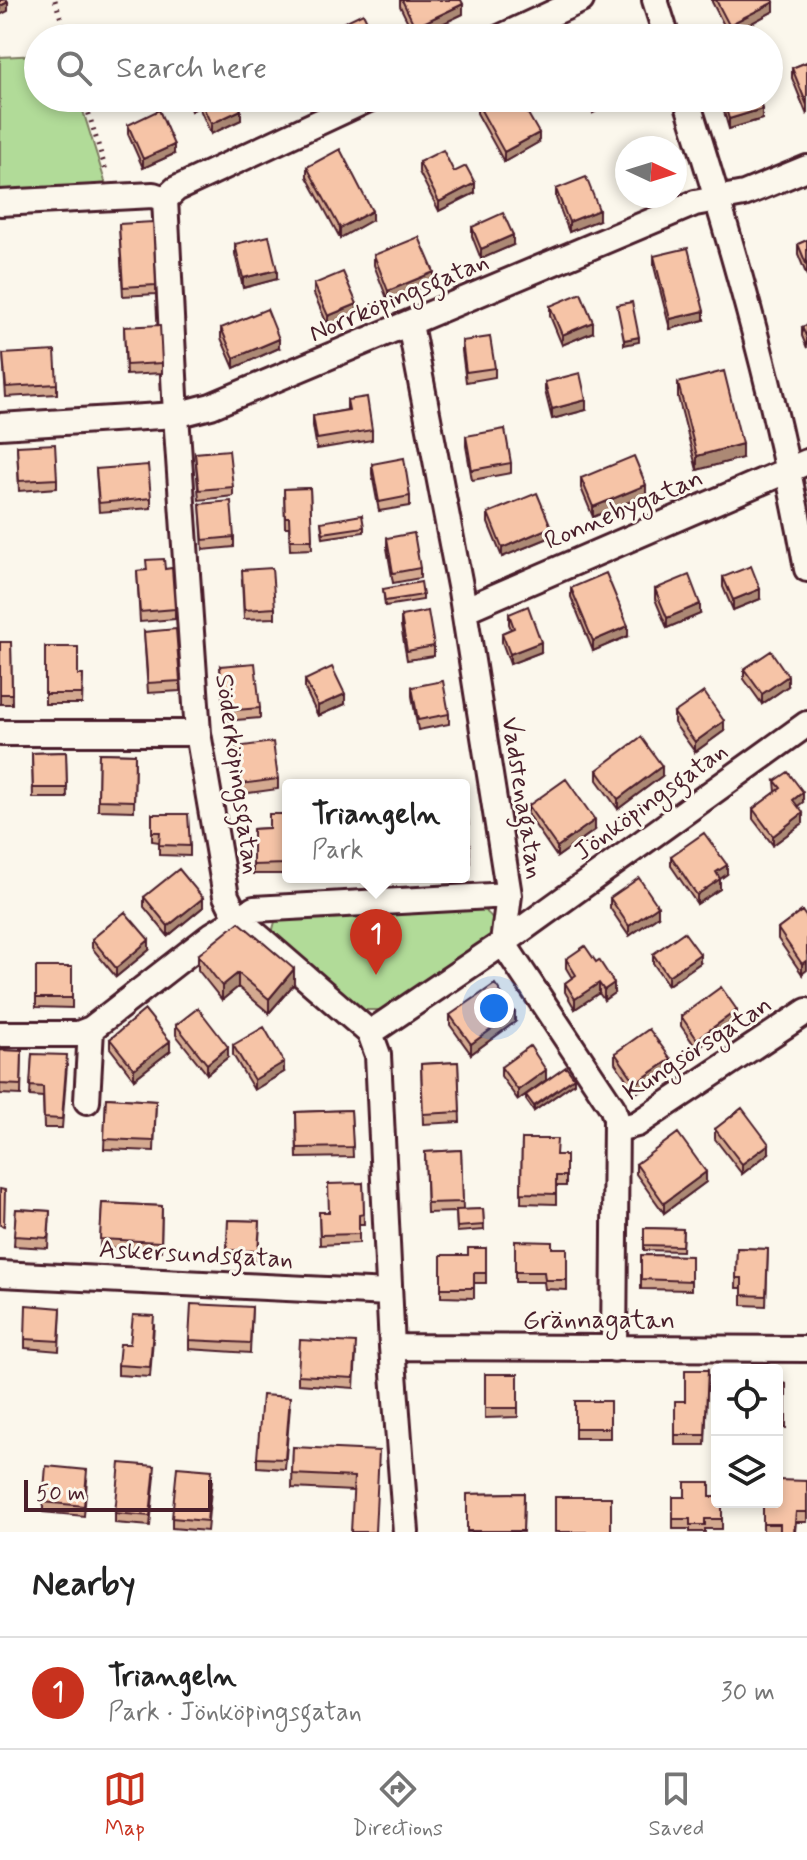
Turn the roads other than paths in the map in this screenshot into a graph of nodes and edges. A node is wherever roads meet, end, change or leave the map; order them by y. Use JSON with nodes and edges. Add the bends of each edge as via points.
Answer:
{"nodes":[{"id":1,"x":581,"y":0,"type":"edge"},
{"id":2,"x":655,"y":0,"type":"edge"},
{"id":3,"x":529,"y":24,"type":"edge"},
{"id":4,"x":663,"y":24,"type":"edge"},
{"id":5,"x":341,"y":112,"type":"edge"},
{"id":6,"x":690,"y":112,"type":"edge"},
{"id":7,"x":807,"y":168,"type":"edge"},
{"id":8,"x":165,"y":199,"type":"junction"},
{"id":9,"x":718,"y":199,"type":"junction"},
{"id":10,"x":0,"y":203,"type":"edge"},
{"id":11,"x":410,"y":324,"type":"junction"},
{"id":12,"x":176,"y":415,"type":"junction"},
{"id":13,"x":0,"y":426,"type":"edge"},
{"id":14,"x":798,"y":466,"type":"edge"},
{"id":15,"x":807,"y":569,"type":"edge"},
{"id":16,"x":464,"y":610,"type":"junction"},
{"id":17,"x":807,"y":724,"type":"edge"},
{"id":18,"x":0,"y":733,"type":"edge"},
{"id":19,"x":198,"y":733,"type":"junction"},
{"id":20,"x":509,"y":895,"type":"junction"},
{"id":21,"x":237,"y":918,"type":"junction"},
{"id":22,"x":503,"y":943,"type":"junction"},
{"id":23,"x":807,"y":1011,"type":"edge"},
{"id":24,"x":91,"y":1029,"type":"junction"},
{"id":25,"x":370,"y":1033,"type":"junction"},
{"id":26,"x":0,"y":1034,"type":"edge"},
{"id":27,"x":87,"y":1101,"type":"dead end"},
{"id":28,"x":618,"y":1129,"type":"junction"},
{"id":29,"x":0,"y":1274,"type":"edge"},
{"id":30,"x":389,"y":1293,"type":"junction"},
{"id":31,"x":392,"y":1347,"type":"junction"},
{"id":32,"x":614,"y":1349,"type":"junction"},
{"id":33,"x":807,"y":1349,"type":"edge"},
{"id":34,"x":406,"y":1532,"type":"edge"}],
"edges":[{"from":1,"to":3,"type":"street"},
{"from":2,"to":4,"type":"street"},
{"from":5,"to":8,"type":"street","via":[[176,189]]},
{"from":6,"to":9,"type":"street"},
{"from":7,"to":9,"type":"street","name":"Norrköpingsgatan"},
{"from":8,"to":10,"type":"street","via":[[153,195]]},
{"from":8,"to":12,"type":"street","name":"Söderköpingsgatan"},
{"from":9,"to":11,"type":"street","name":"Norrköpingsgatan","via":[[695,203]]},
{"from":9,"to":14,"type":"street"},
{"from":11,"to":12,"type":"street","name":"Norrköpingsgatan","via":[[211,406]]},
{"from":11,"to":16,"type":"street","name":"Vadstenagatan"},
{"from":12,"to":13,"type":"street","name":"Norrköpingsgatan"},
{"from":12,"to":19,"type":"street","name":"Söderköpingsgatan"},
{"from":14,"to":15,"type":"street"},
{"from":14,"to":16,"type":"street","name":"Ronnebygatan"},
{"from":16,"to":20,"type":"street","name":"Vadstenagatan"},
{"from":17,"to":22,"type":"street","name":"Jönköpingsgatan"},
{"from":18,"to":19,"type":"street"},
{"from":19,"to":21,"type":"street","name":"Söderköpingsgatan","via":[[226,896]]},
{"from":20,"to":21,"type":"street","via":[[264,906]]},
{"from":20,"to":22,"type":"street","name":"Vadstenagatan"},
{"from":21,"to":24,"type":"street"},
{"from":21,"to":25,"type":"street","name":"Söderköpingsgatan"},
{"from":22,"to":25,"type":"street","name":"Jönköpingsgatan"},
{"from":22,"to":28,"type":"street","via":[[612,1107]]},
{"from":23,"to":28,"type":"street","name":"Kungsörsgatan","via":[[637,1124]]},
{"from":24,"to":26,"type":"street","via":[[78,1034]]},
{"from":24,"to":27,"type":"street"},
{"from":25,"to":30,"type":"street","via":[[378,1055]]},
{"from":28,"to":32,"type":"street"},
{"from":29,"to":30,"type":"street","name":"Askersundsgatan"},
{"from":30,"to":31,"type":"street"},
{"from":31,"to":32,"type":"street","name":"Grännagatan"},
{"from":31,"to":34,"type":"street"},
{"from":32,"to":33,"type":"street","name":"Grännagatan"}]}
